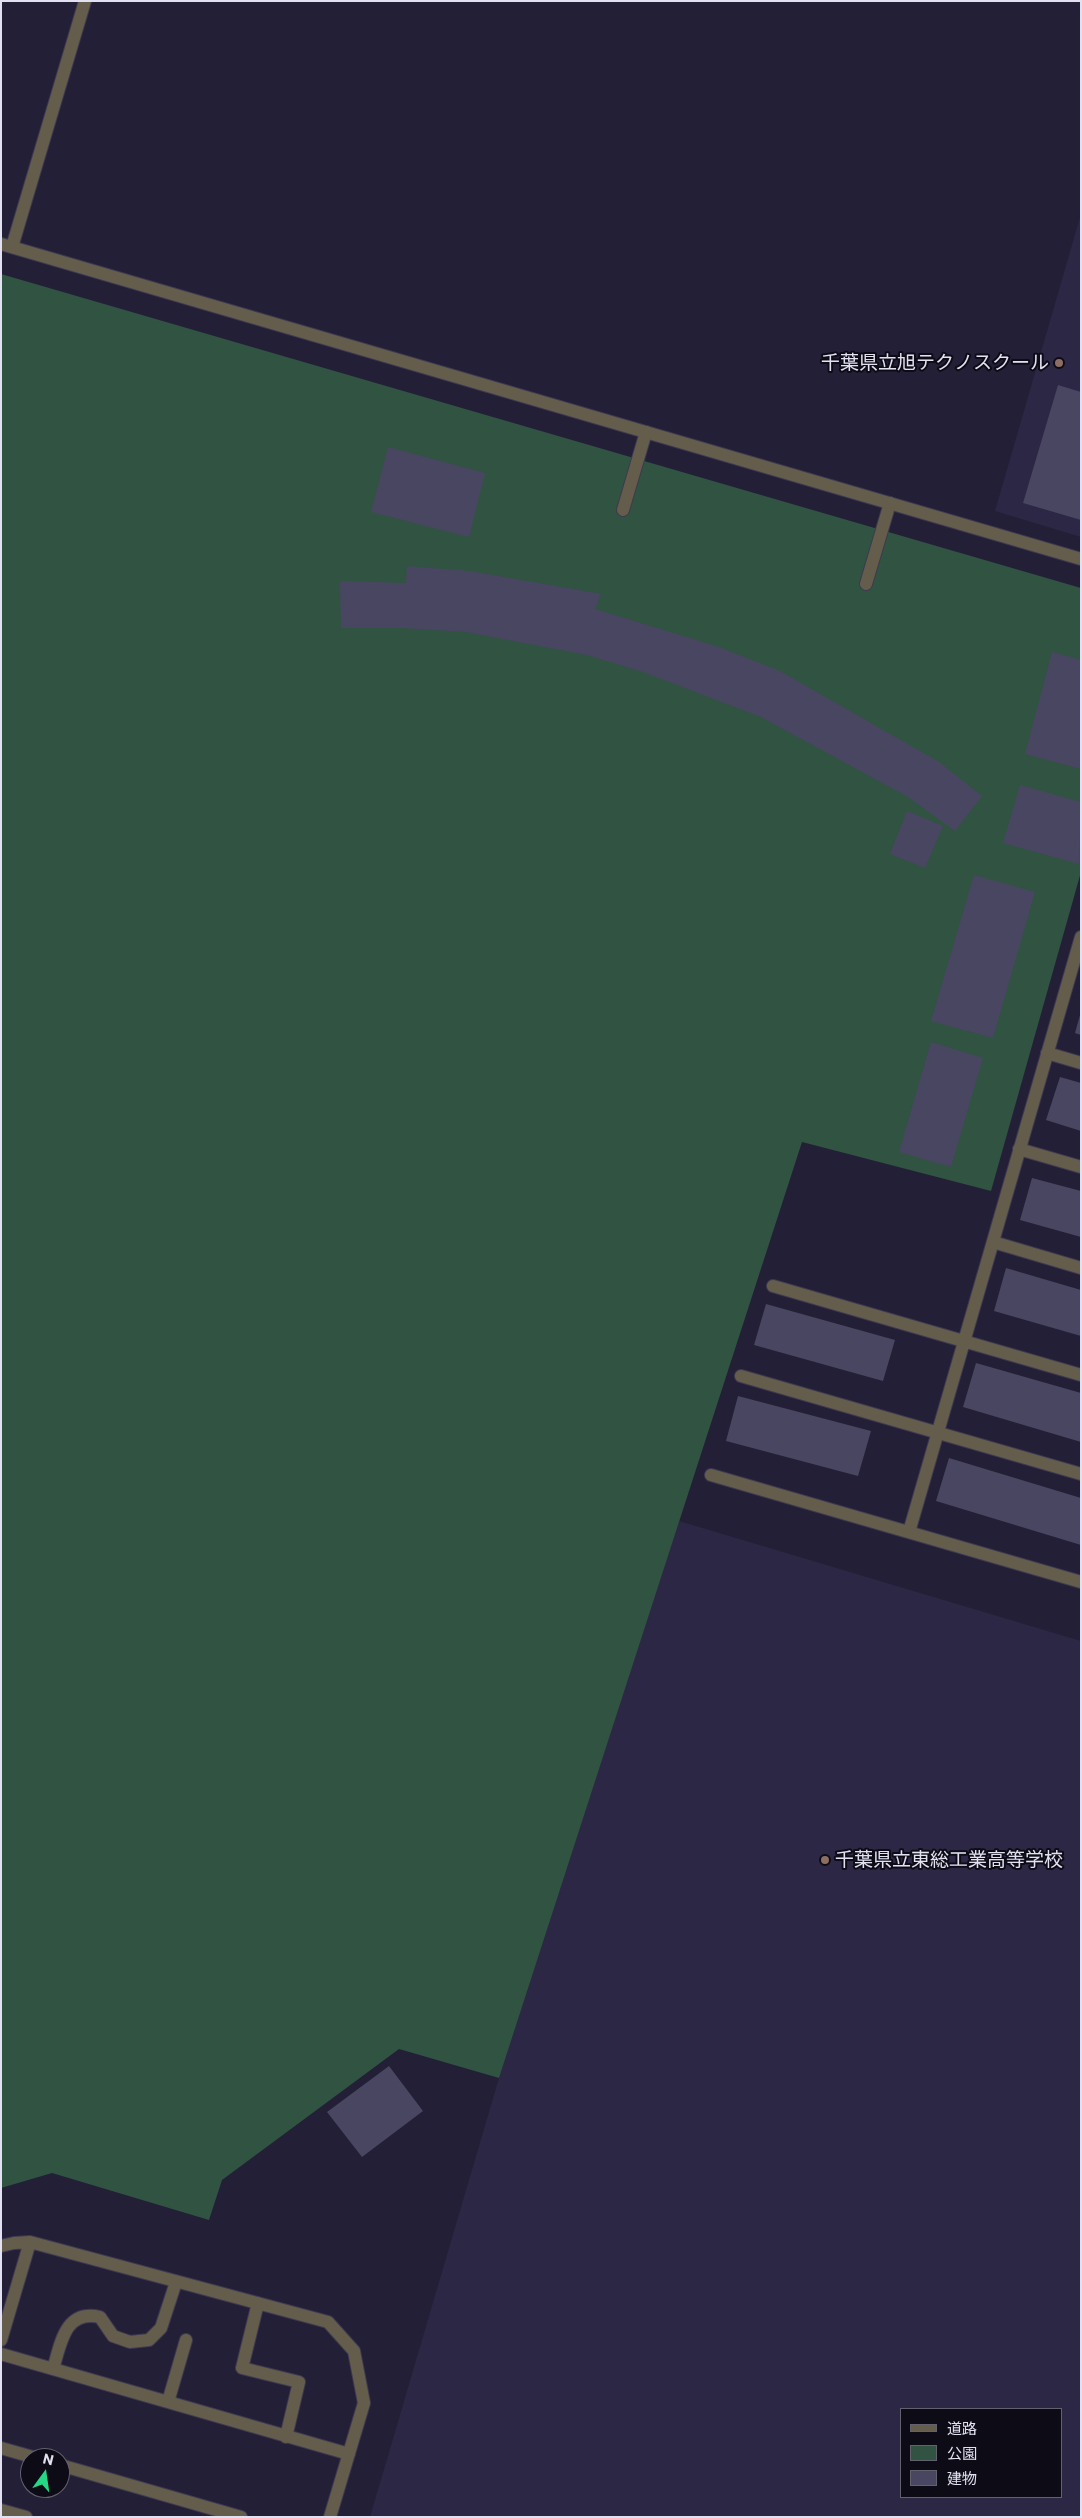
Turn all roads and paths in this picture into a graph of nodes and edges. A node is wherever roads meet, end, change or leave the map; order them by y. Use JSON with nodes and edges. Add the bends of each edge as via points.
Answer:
{"nodes":[{"id":1,"x":85,"y":1,"type":"edge"},
{"id":2,"x":7,"y":246,"type":"edge"},
{"id":3,"x":646,"y":432,"type":"junction"},
{"id":4,"x":890,"y":503,"type":"junction"},
{"id":5,"x":623,"y":510,"type":"dead end"},
{"id":6,"x":1081,"y":559,"type":"edge"},
{"id":7,"x":866,"y":584,"type":"dead end"},
{"id":8,"x":1081,"y":937,"type":"edge"},
{"id":9,"x":1077,"y":962,"type":"edge"},
{"id":10,"x":1047,"y":1053,"type":"junction"},
{"id":11,"x":1081,"y":1063,"type":"edge"},
{"id":12,"x":1019,"y":1149,"type":"junction"},
{"id":13,"x":1081,"y":1167,"type":"edge"},
{"id":14,"x":993,"y":1242,"type":"junction"},
{"id":15,"x":1081,"y":1268,"type":"edge"},
{"id":16,"x":773,"y":1286,"type":"dead end"},
{"id":17,"x":964,"y":1341,"type":"junction"},
{"id":18,"x":1081,"y":1375,"type":"edge"},
{"id":19,"x":741,"y":1376,"type":"dead end"},
{"id":20,"x":938,"y":1432,"type":"junction"},
{"id":21,"x":1081,"y":1474,"type":"edge"},
{"id":22,"x":711,"y":1476,"type":"dead end"},
{"id":23,"x":909,"y":1532,"type":"junction"},
{"id":24,"x":1081,"y":1582,"type":"edge"},
{"id":25,"x":30,"y":2242,"type":"junction"},
{"id":26,"x":1,"y":2246,"type":"edge"},
{"id":27,"x":176,"y":2282,"type":"junction"},
{"id":28,"x":258,"y":2304,"type":"junction"},
{"id":29,"x":1,"y":2340,"type":"edge"},
{"id":30,"x":186,"y":2340,"type":"dead end"},
{"id":31,"x":1,"y":2354,"type":"edge"},
{"id":32,"x":53,"y":2369,"type":"junction"},
{"id":33,"x":168,"y":2402,"type":"junction"},
{"id":34,"x":286,"y":2436,"type":"junction"},
{"id":35,"x":1,"y":2448,"type":"edge"},
{"id":36,"x":20,"y":2453,"type":"edge"},
{"id":37,"x":349,"y":2454,"type":"junction"},
{"id":38,"x":70,"y":2468,"type":"edge"},
{"id":39,"x":1,"y":2510,"type":"edge"},
{"id":40,"x":26,"y":2517,"type":"edge"},
{"id":41,"x":241,"y":2517,"type":"edge"},
{"id":42,"x":330,"y":2517,"type":"edge"}],
"edges":[{"from":1,"to":2,"type":"street"},
{"from":2,"to":3,"type":"street"},
{"from":3,"to":4,"type":"street"},
{"from":3,"to":5,"type":"street"},
{"from":4,"to":6,"type":"street"},
{"from":4,"to":7,"type":"street"},
{"from":8,"to":9,"type":"street"},
{"from":9,"to":10,"type":"street"},
{"from":10,"to":11,"type":"street"},
{"from":10,"to":12,"type":"street"},
{"from":12,"to":13,"type":"street"},
{"from":12,"to":14,"type":"street"},
{"from":14,"to":15,"type":"street"},
{"from":14,"to":17,"type":"street"},
{"from":16,"to":17,"type":"street"},
{"from":17,"to":18,"type":"street"},
{"from":17,"to":20,"type":"street"},
{"from":19,"to":20,"type":"street"},
{"from":20,"to":21,"type":"street"},
{"from":20,"to":23,"type":"street"},
{"from":22,"to":23,"type":"street"},
{"from":23,"to":24,"type":"street"},
{"from":25,"to":26,"type":"street"},
{"from":25,"to":27,"type":"street"},
{"from":25,"to":29,"type":"street"},
{"from":27,"to":28,"type":"street"},
{"from":27,"to":32,"type":"street","via":[[161,2328],[149,2340],[130,2342],[113,2336],[100,2317],[87,2314],[74,2319],[64,2332]]},
{"from":28,"to":34,"type":"street","via":[[242,2368],[299,2382]]},
{"from":28,"to":37,"type":"street","via":[[328,2322],[354,2351],[364,2403]]},
{"from":30,"to":33,"type":"street"},
{"from":31,"to":32,"type":"street"},
{"from":32,"to":33,"type":"street"},
{"from":33,"to":34,"type":"street"},
{"from":34,"to":37,"type":"street"},
{"from":35,"to":36,"type":"street"},
{"from":37,"to":42,"type":"street"},
{"from":38,"to":41,"type":"street"},
{"from":39,"to":40,"type":"street"}]}
